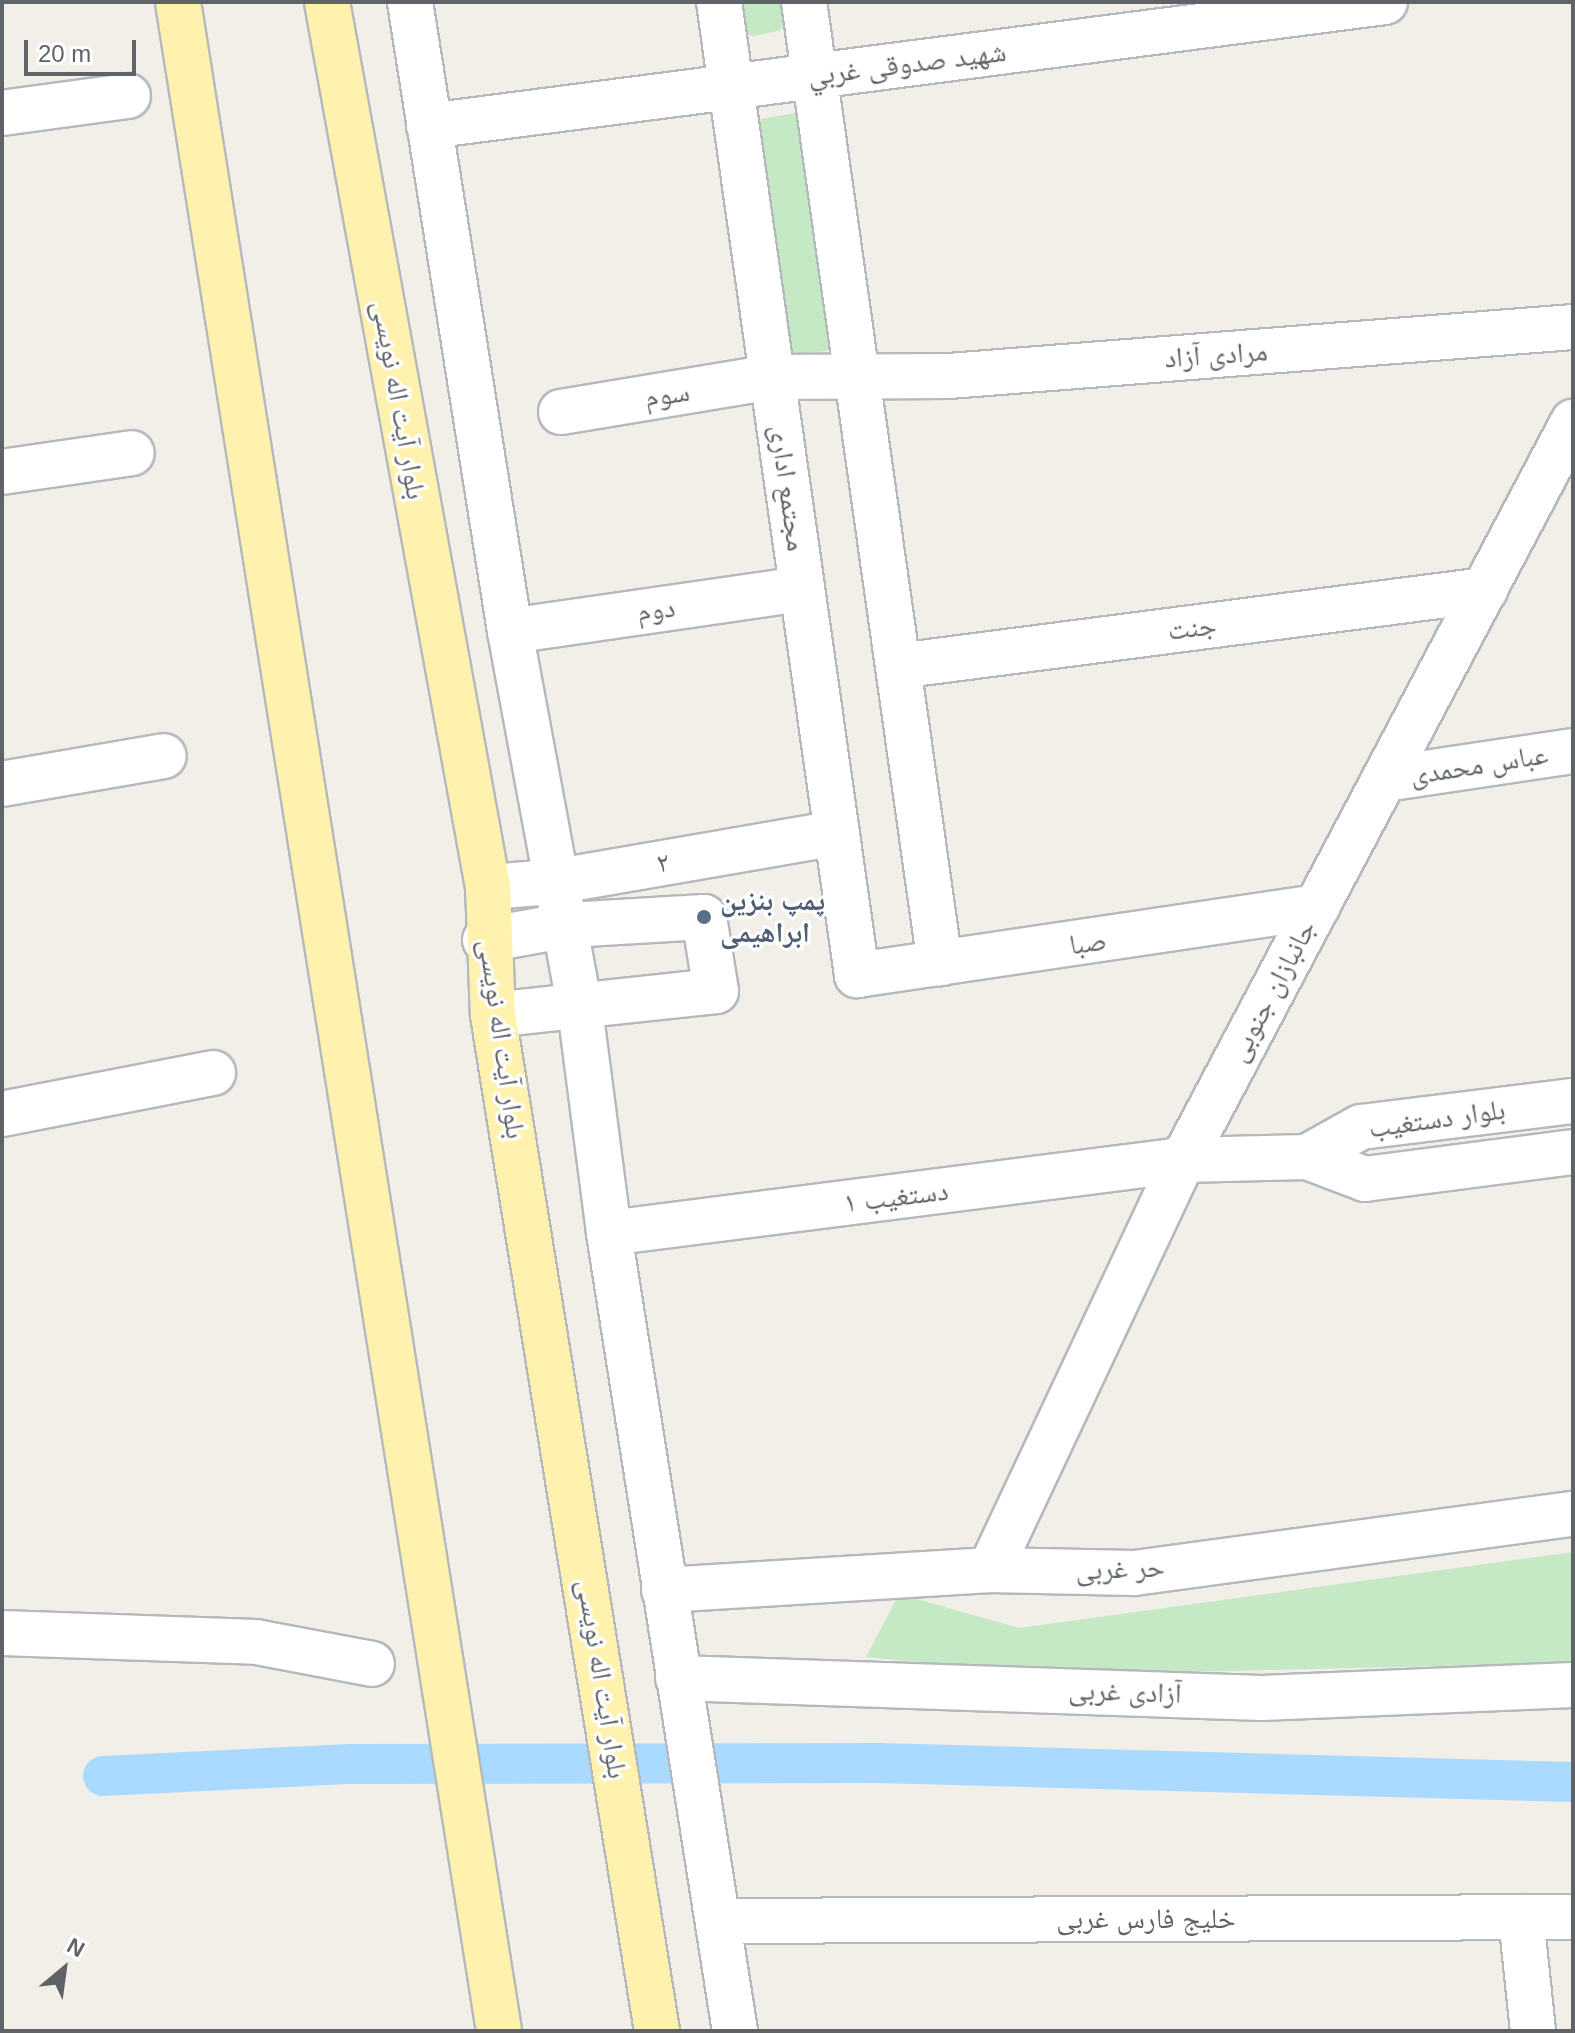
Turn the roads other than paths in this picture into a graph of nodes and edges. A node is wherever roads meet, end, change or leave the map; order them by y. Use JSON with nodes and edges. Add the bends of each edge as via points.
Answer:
{"nodes":[{"id":1,"x":178,"y":2,"type":"edge"},
{"id":2,"x":327,"y":2,"type":"edge"},
{"id":3,"x":410,"y":2,"type":"edge"},
{"id":4,"x":719,"y":2,"type":"edge"},
{"id":5,"x":804,"y":2,"type":"edge"},
{"id":6,"x":1385,"y":2,"type":"edge"},
{"id":7,"x":815,"y":77,"type":"junction"},
{"id":8,"x":731,"y":87,"type":"junction"},
{"id":9,"x":128,"y":96,"type":"dead end"},
{"id":10,"x":2,"y":113,"type":"edge"},
{"id":11,"x":429,"y":126,"type":"junction"},
{"id":12,"x":1573,"y":327,"type":"edge"},
{"id":13,"x":772,"y":377,"type":"junction"},
{"id":14,"x":858,"y":378,"type":"junction"},
{"id":15,"x":561,"y":412,"type":"dead end"},
{"id":16,"x":1573,"y":422,"type":"edge"},
{"id":17,"x":132,"y":453,"type":"dead end"},
{"id":18,"x":2,"y":472,"type":"edge"},
{"id":19,"x":802,"y":589,"type":"junction"},
{"id":20,"x":1485,"y":590,"type":"junction"},
{"id":21,"x":510,"y":631,"type":"junction"},
{"id":22,"x":898,"y":666,"type":"junction"},
{"id":23,"x":1573,"y":751,"type":"edge"},
{"id":24,"x":164,"y":756,"type":"dead end"},
{"id":25,"x":1385,"y":779,"type":"junction"},
{"id":26,"x":2,"y":784,"type":"edge"},
{"id":27,"x":837,"y":833,"type":"junction"},
{"id":28,"x":553,"y":882,"type":"junction"},
{"id":29,"x":488,"y":887,"type":"junction"},
{"id":30,"x":1317,"y":907,"type":"junction"},
{"id":31,"x":561,"y":929,"type":"junction"},
{"id":32,"x":485,"y":940,"type":"junction"},
{"id":33,"x":940,"y":963,"type":"junction"},
{"id":34,"x":857,"y":975,"type":"joint"},
{"id":35,"x":580,"y":1009,"type":"junction"},
{"id":36,"x":493,"y":1015,"type":"junction"},
{"id":37,"x":213,"y":1073,"type":"dead end"},
{"id":38,"x":1573,"y":1101,"type":"edge"},
{"id":39,"x":2,"y":1114,"type":"edge"},
{"id":40,"x":1573,"y":1152,"type":"edge"},
{"id":41,"x":1307,"y":1157,"type":"junction"},
{"id":42,"x":1183,"y":1160,"type":"junction"},
{"id":43,"x":609,"y":1233,"type":"junction"},
{"id":44,"x":1573,"y":1514,"type":"edge"},
{"id":45,"x":990,"y":1570,"type":"junction"},
{"id":46,"x":664,"y":1590,"type":"junction"},
{"id":47,"x":2,"y":1633,"type":"edge"},
{"id":48,"x":372,"y":1664,"type":"dead end"},
{"id":49,"x":678,"y":1678,"type":"junction"},
{"id":50,"x":1573,"y":1685,"type":"edge"},
{"id":51,"x":1521,"y":1917,"type":"junction"},
{"id":52,"x":1573,"y":1917,"type":"edge"},
{"id":53,"x":719,"y":1921,"type":"junction"},
{"id":54,"x":499,"y":2031,"type":"edge"},
{"id":55,"x":657,"y":2031,"type":"edge"},
{"id":56,"x":735,"y":2031,"type":"edge"},
{"id":57,"x":1533,"y":2031,"type":"edge"}],
"edges":[{"from":1,"to":54,"type":"main road"},
{"from":2,"to":29,"type":"main road","name":"بلوار آیت اله نویسی"},
{"from":3,"to":11,"type":"street"},
{"from":4,"to":8,"type":"street","name":"مجتمع اداری"},
{"from":5,"to":7,"type":"street"},
{"from":6,"to":7,"type":"street","name":"شهید صدوقی غربي"},
{"from":7,"to":8,"type":"street","name":"شهید صدوقی غربي"},
{"from":7,"to":14,"type":"street","via":[[841,206]]},
{"from":8,"to":11,"type":"street","name":"شهید صدوقی غربي"},
{"from":8,"to":13,"type":"street","name":"مجتمع اداری"},
{"from":9,"to":10,"type":"street"},
{"from":11,"to":21,"type":"street"},
{"from":12,"to":14,"type":"street","name":"مرادی آزاد"},
{"from":13,"to":14,"type":"street","name":"مرادی آزاد"},
{"from":13,"to":15,"type":"street","name":"سوم"},
{"from":13,"to":19,"type":"street","name":"مجتمع اداری"},
{"from":14,"to":22,"type":"street"},
{"from":16,"to":20,"type":"street","name":"جانبازان جنوبی"},
{"from":17,"to":18,"type":"street"},
{"from":19,"to":21,"type":"street","name":"دوم"},
{"from":19,"to":27,"type":"street","name":"مجتمع اداری"},
{"from":20,"to":22,"type":"street","name":"جنت"},
{"from":20,"to":25,"type":"street","name":"جانبازان جنوبی"},
{"from":21,"to":28,"type":"street"},
{"from":22,"to":33,"type":"street"},
{"from":23,"to":25,"type":"street","name":"عباس محمدی"},
{"from":24,"to":26,"type":"street"},
{"from":25,"to":30,"type":"street","name":"جانبازان جنوبی"},
{"from":27,"to":28,"type":"street","name":"۲"},
{"from":27,"to":34,"type":"street","name":"مجتمع اداری"},
{"from":28,"to":29,"type":"street","name":"۲"},
{"from":28,"to":31,"type":"street"},
{"from":29,"to":32,"type":"main road","name":"بلوار آیت اله نویسی"},
{"from":30,"to":33,"type":"street","name":"صبا"},
{"from":30,"to":42,"type":"street","name":"جانبازان جنوبی"},
{"from":31,"to":32,"type":"street"},
{"from":31,"to":35,"type":"street"},
{"from":31,"to":35,"type":"street","via":[[704,917],[716,991]]},
{"from":32,"to":36,"type":"main road","name":"بلوار آیت اله نویسی"},
{"from":33,"to":34,"type":"street","name":"صبا"},
{"from":35,"to":36,"type":"street"},
{"from":35,"to":43,"type":"street"},
{"from":36,"to":55,"type":"main road","name":"بلوار آیت اله نویسی","via":[[530,1218]]},
{"from":37,"to":39,"type":"street"},
{"from":38,"to":41,"type":"street","name":"بلوار دستغیب","via":[[1361,1127]]},
{"from":40,"to":41,"type":"street","name":"بلوار دستغیب","via":[[1365,1179]]},
{"from":41,"to":42,"type":"street","name":"بلوار دستغیب"},
{"from":42,"to":43,"type":"street","name":"دستغیب ۱"},
{"from":42,"to":45,"type":"street","name":"جانبازان جنوبی"},
{"from":43,"to":46,"type":"street"},
{"from":44,"to":45,"type":"street","name":"حر غربی","via":[[1134,1573]]},
{"from":45,"to":46,"type":"street","name":"حر غربی"},
{"from":46,"to":49,"type":"street"},
{"from":47,"to":48,"type":"street","via":[[256,1642]]},
{"from":49,"to":50,"type":"street","name":"آزادی غربی","via":[[1262,1698]]},
{"from":49,"to":53,"type":"street"},
{"from":51,"to":52,"type":"street","name":"خلیج فارس غربی"},
{"from":51,"to":53,"type":"street","name":"خلیج فارس غربی"},
{"from":51,"to":57,"type":"street"},
{"from":53,"to":56,"type":"street"}]}
